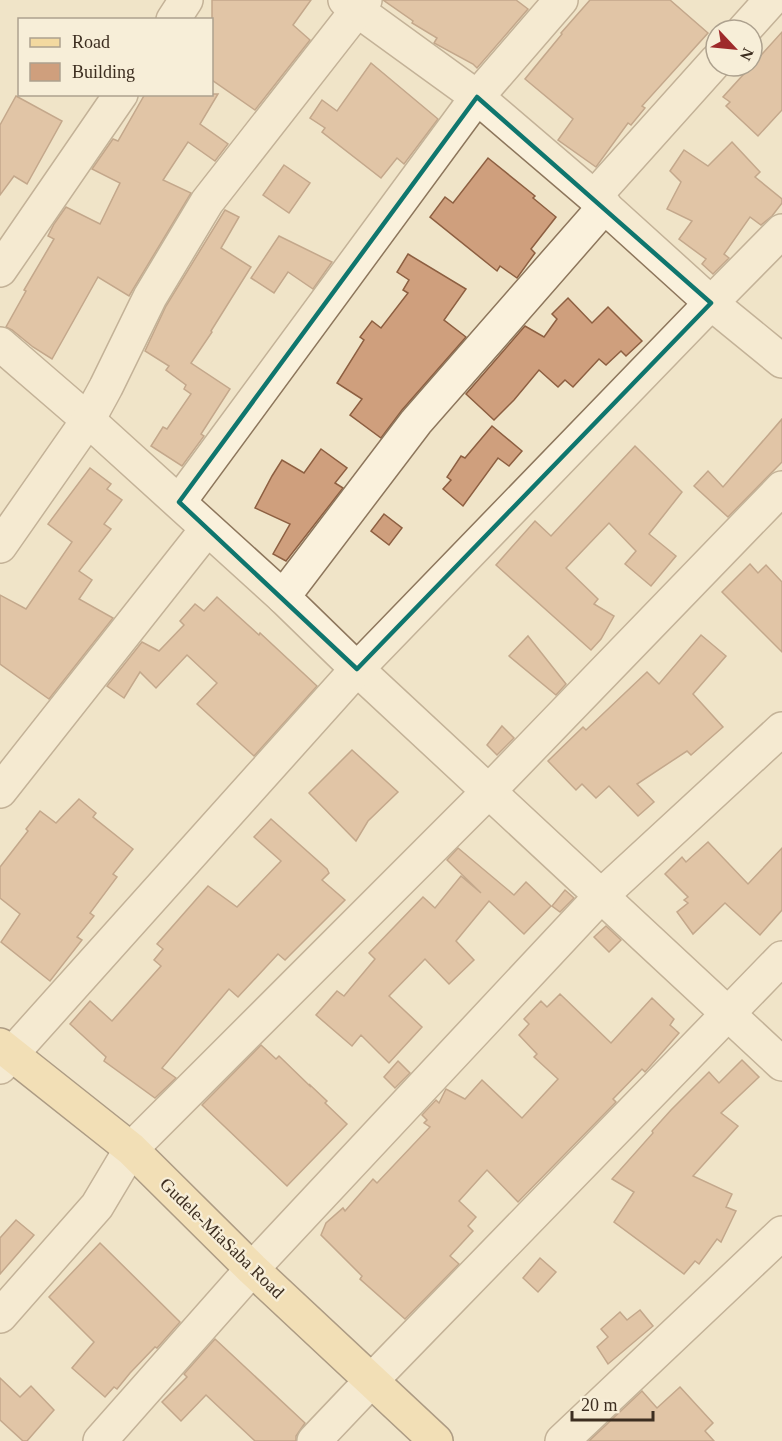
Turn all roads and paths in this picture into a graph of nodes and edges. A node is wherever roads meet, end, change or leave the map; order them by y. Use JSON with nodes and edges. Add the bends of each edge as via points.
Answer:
{"nodes":[{"id":1,"x":186,"y":0,"type":"edge"},
{"id":2,"x":561,"y":0,"type":"edge"},
{"id":3,"x":771,"y":0,"type":"edge"},
{"id":4,"x":356,"y":3,"type":"edge"},
{"id":5,"x":174,"y":18,"type":"edge"},
{"id":6,"x":755,"y":18,"type":"edge"},
{"id":7,"x":704,"y":76,"type":"edge"},
{"id":8,"x":120,"y":96,"type":"edge"},
{"id":9,"x":477,"y":97,"type":"junction"},
{"id":10,"x":600,"y":202,"type":"junction"},
{"id":11,"x":782,"y":231,"type":"edge"},
{"id":12,"x":0,"y":270,"type":"edge"},
{"id":13,"x":711,"y":303,"type":"junction"},
{"id":14,"x":0,"y":344,"type":"edge"},
{"id":15,"x":782,"y":361,"type":"edge"},
{"id":16,"x":88,"y":420,"type":"junction"},
{"id":17,"x":782,"y":488,"type":"edge"},
{"id":18,"x":179,"y":502,"type":"junction"},
{"id":19,"x":207,"y":529,"type":"junction"},
{"id":20,"x":0,"y":546,"type":"edge"},
{"id":21,"x":283,"y":597,"type":"junction"},
{"id":22,"x":357,"y":669,"type":"junction"},
{"id":23,"x":782,"y":729,"type":"edge"},
{"id":24,"x":0,"y":791,"type":"edge"},
{"id":25,"x":489,"y":791,"type":"junction"},
{"id":26,"x":601,"y":896,"type":"junction"},
{"id":27,"x":782,"y":958,"type":"edge"},
{"id":28,"x":729,"y":1015,"type":"junction"},
{"id":29,"x":4,"y":1056,"type":"edge"},
{"id":30,"x":782,"y":1064,"type":"edge"},
{"id":31,"x":131,"y":1149,"type":"junction"},
{"id":32,"x":782,"y":1233,"type":"edge"},
{"id":33,"x":252,"y":1269,"type":"junction"},
{"id":34,"x":0,"y":1316,"type":"edge"},
{"id":35,"x":371,"y":1381,"type":"junction"},
{"id":36,"x":100,"y":1441,"type":"edge"},
{"id":37,"x":314,"y":1441,"type":"edge"},
{"id":38,"x":436,"y":1441,"type":"edge"},
{"id":39,"x":562,"y":1441,"type":"edge"}],
"edges":[{"from":1,"to":5,"type":"street"},
{"from":2,"to":9,"type":"street"},
{"from":3,"to":6,"type":"street"},
{"from":4,"to":9,"type":"street"},
{"from":4,"to":16,"type":"street","via":[[207,202],[150,297]]},
{"from":7,"to":10,"type":"street"},
{"from":8,"to":12,"type":"street"},
{"from":9,"to":10,"type":"street"},
{"from":9,"to":18,"type":"street"},
{"from":10,"to":13,"type":"street"},
{"from":10,"to":21,"type":"street","via":[[416,422]]},
{"from":11,"to":13,"type":"street"},
{"from":13,"to":15,"type":"street"},
{"from":13,"to":22,"type":"street"},
{"from":14,"to":16,"type":"street"},
{"from":16,"to":18,"type":"street"},
{"from":16,"to":20,"type":"street"},
{"from":17,"to":25,"type":"street"},
{"from":18,"to":19,"type":"street"},
{"from":19,"to":21,"type":"street"},
{"from":19,"to":24,"type":"street"},
{"from":21,"to":22,"type":"street"},
{"from":22,"to":25,"type":"street"},
{"from":22,"to":29,"type":"street"},
{"from":23,"to":26,"type":"street"},
{"from":25,"to":26,"type":"street"},
{"from":25,"to":31,"type":"street"},
{"from":26,"to":28,"type":"street"},
{"from":26,"to":33,"type":"street"},
{"from":27,"to":28,"type":"street"},
{"from":28,"to":30,"type":"street"},
{"from":28,"to":35,"type":"street"},
{"from":29,"to":31,"type":"main road","name":"Gudele-MiaSaba Road"},
{"from":31,"to":33,"type":"main road","name":"Gudele-MiaSaba Road"},
{"from":31,"to":34,"type":"street","via":[[97,1206]]},
{"from":32,"to":39,"type":"street"},
{"from":33,"to":35,"type":"main road","name":"Gudele-MiaSaba Road"},
{"from":33,"to":36,"type":"street"},
{"from":35,"to":37,"type":"street"},
{"from":35,"to":38,"type":"main road","name":"Gudele-MiaSaba Road"}]}
